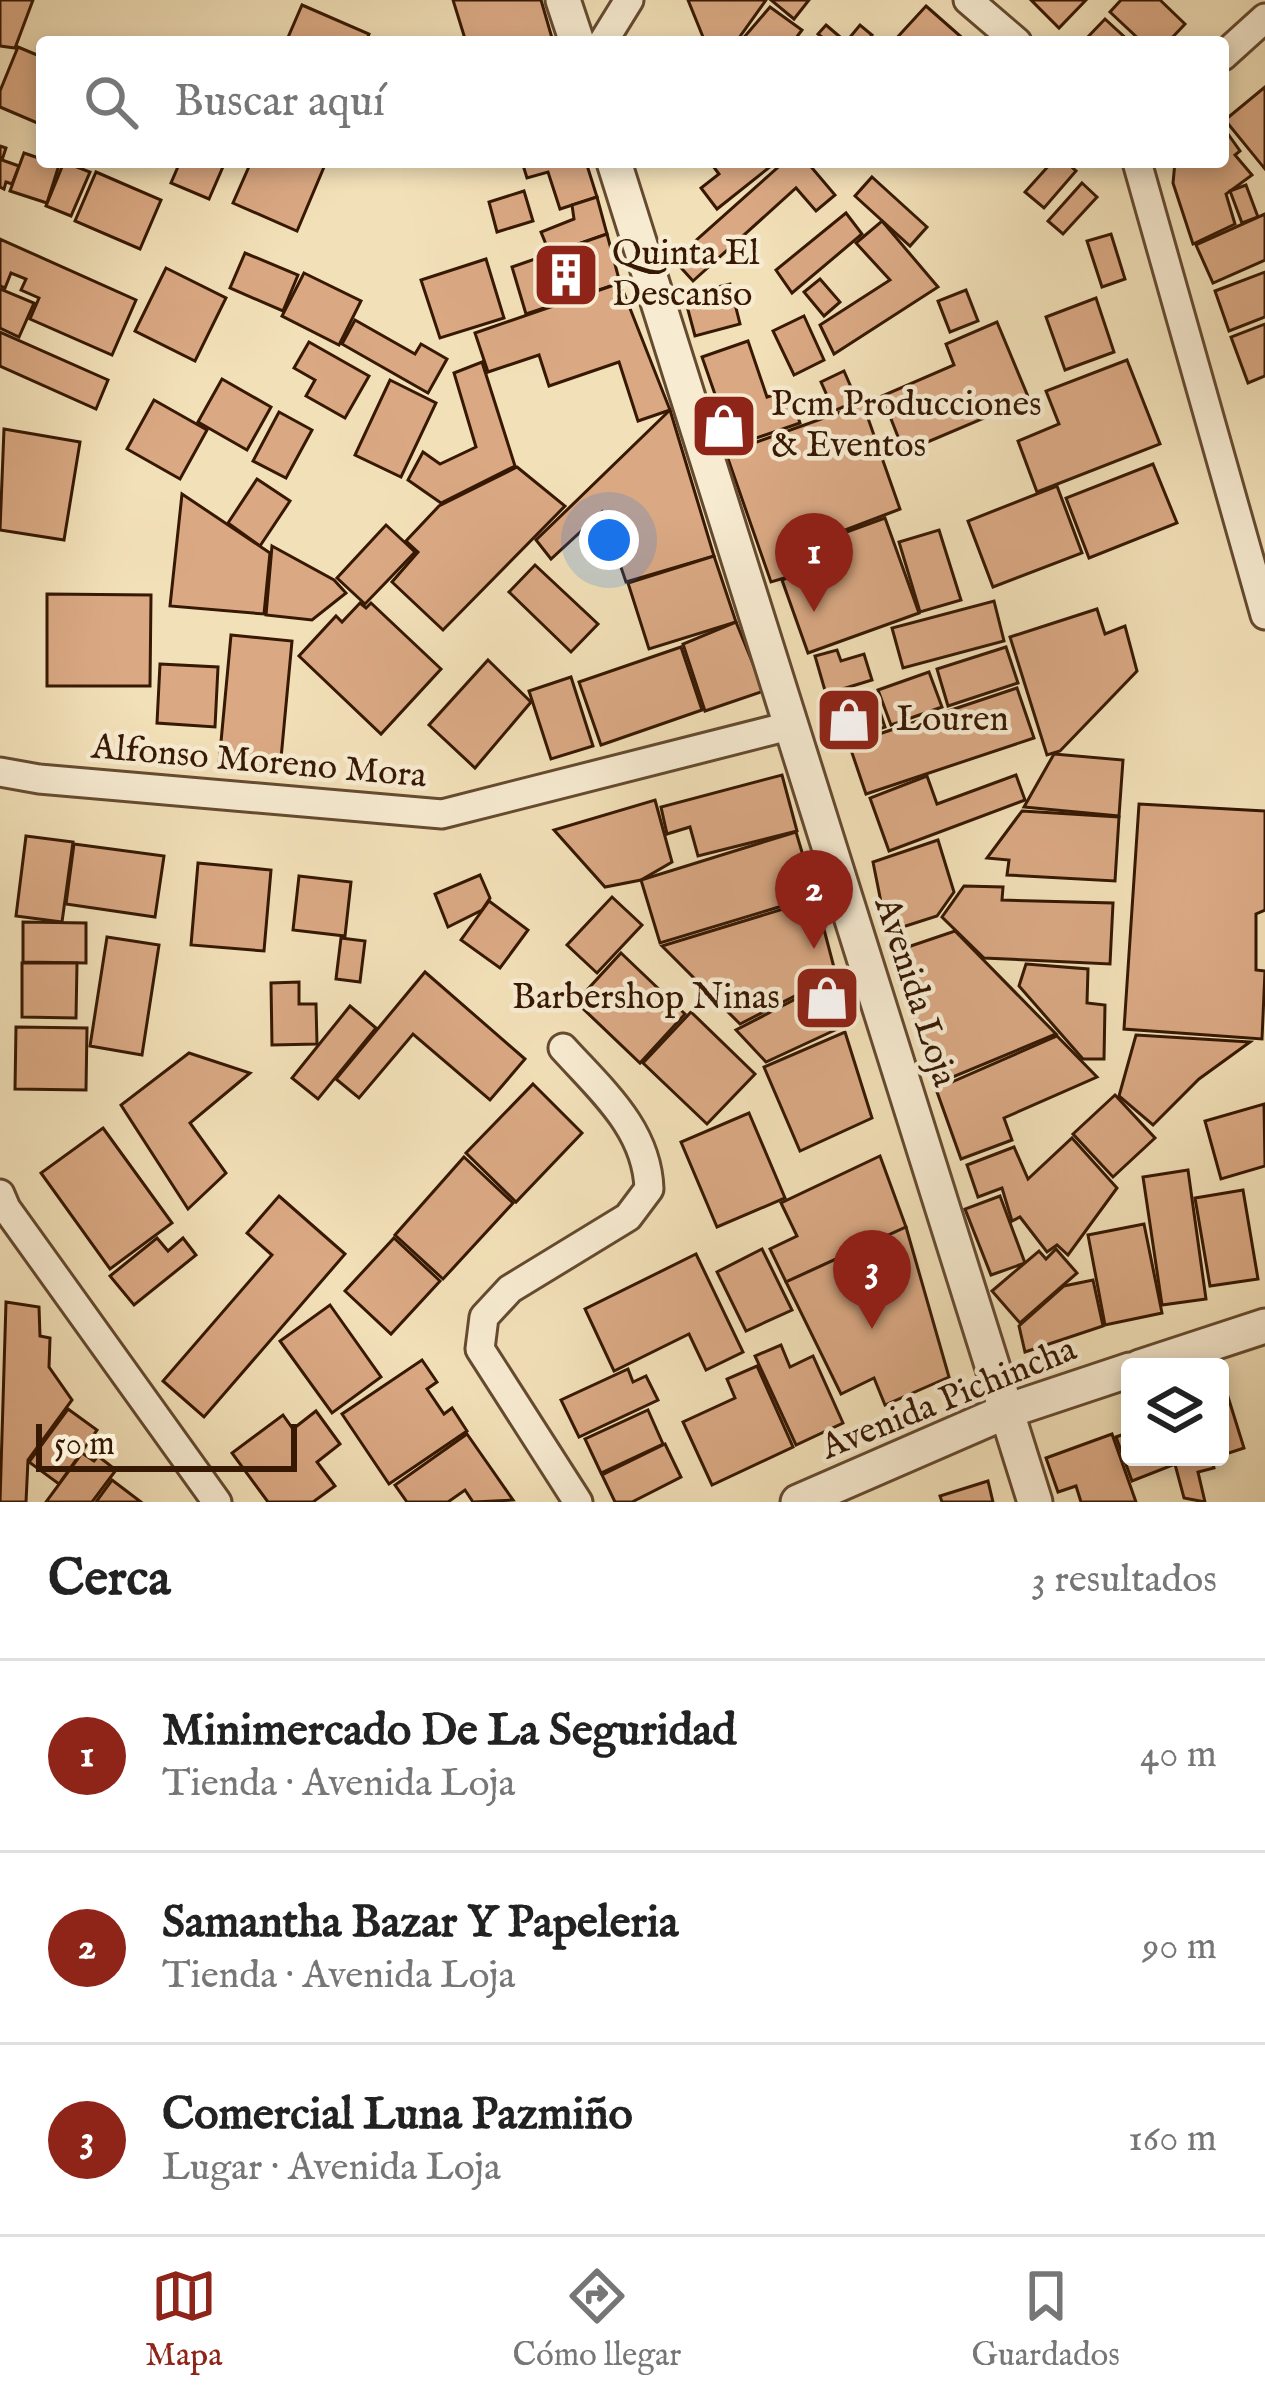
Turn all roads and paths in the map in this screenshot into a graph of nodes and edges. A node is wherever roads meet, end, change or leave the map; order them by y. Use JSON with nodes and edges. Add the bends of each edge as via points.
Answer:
{"nodes":[{"id":1,"x":563,"y":0,"type":"edge"},
{"id":2,"x":629,"y":0,"type":"edge"},
{"id":3,"x":968,"y":0,"type":"edge"},
{"id":4,"x":1265,"y":18,"type":"edge"},
{"id":5,"x":575,"y":36,"type":"edge"},
{"id":6,"x":607,"y":36,"type":"edge"},
{"id":7,"x":1010,"y":36,"type":"edge"},
{"id":8,"x":1229,"y":51,"type":"edge"},
{"id":9,"x":616,"y":168,"type":"edge"},
{"id":10,"x":1139,"y":168,"type":"edge"},
{"id":11,"x":1265,"y":615,"type":"edge"},
{"id":12,"x":789,"y":726,"type":"junction"},
{"id":13,"x":0,"y":772,"type":"edge"},
{"id":14,"x":563,"y":1048,"type":"dead end"},
{"id":15,"x":0,"y":1194,"type":"edge"},
{"id":16,"x":1265,"y":1326,"type":"edge"},
{"id":17,"x":1167,"y":1358,"type":"edge"},
{"id":18,"x":1121,"y":1373,"type":"edge"},
{"id":19,"x":1006,"y":1411,"type":"junction"},
{"id":20,"x":217,"y":1502,"type":"edge"},
{"id":21,"x":578,"y":1502,"type":"edge"},
{"id":22,"x":798,"y":1502,"type":"edge"},
{"id":23,"x":1035,"y":1502,"type":"edge"}],
"edges":[{"from":1,"to":5,"type":"street"},
{"from":2,"to":6,"type":"street"},
{"from":3,"to":7,"type":"street"},
{"from":4,"to":8,"type":"street"},
{"from":9,"to":12,"type":"street","name":"Avenida Loja"},
{"from":10,"to":11,"type":"street"},
{"from":12,"to":13,"type":"street","name":"Alfonso Moreno Mora","via":[[442,814]]},
{"from":12,"to":19,"type":"street","name":"Avenida Loja"},
{"from":14,"to":21,"type":"street","via":[[626,1116],[648,1162],[649,1190],[628,1216],[511,1289],[484,1317],[480,1349]]},
{"from":15,"to":20,"type":"street"},
{"from":16,"to":17,"type":"street"},
{"from":18,"to":19,"type":"street","name":"Avenida Pichincha"},
{"from":19,"to":22,"type":"street","name":"Avenida Pichincha"},
{"from":19,"to":23,"type":"street","name":"Avenida Loja"}]}
